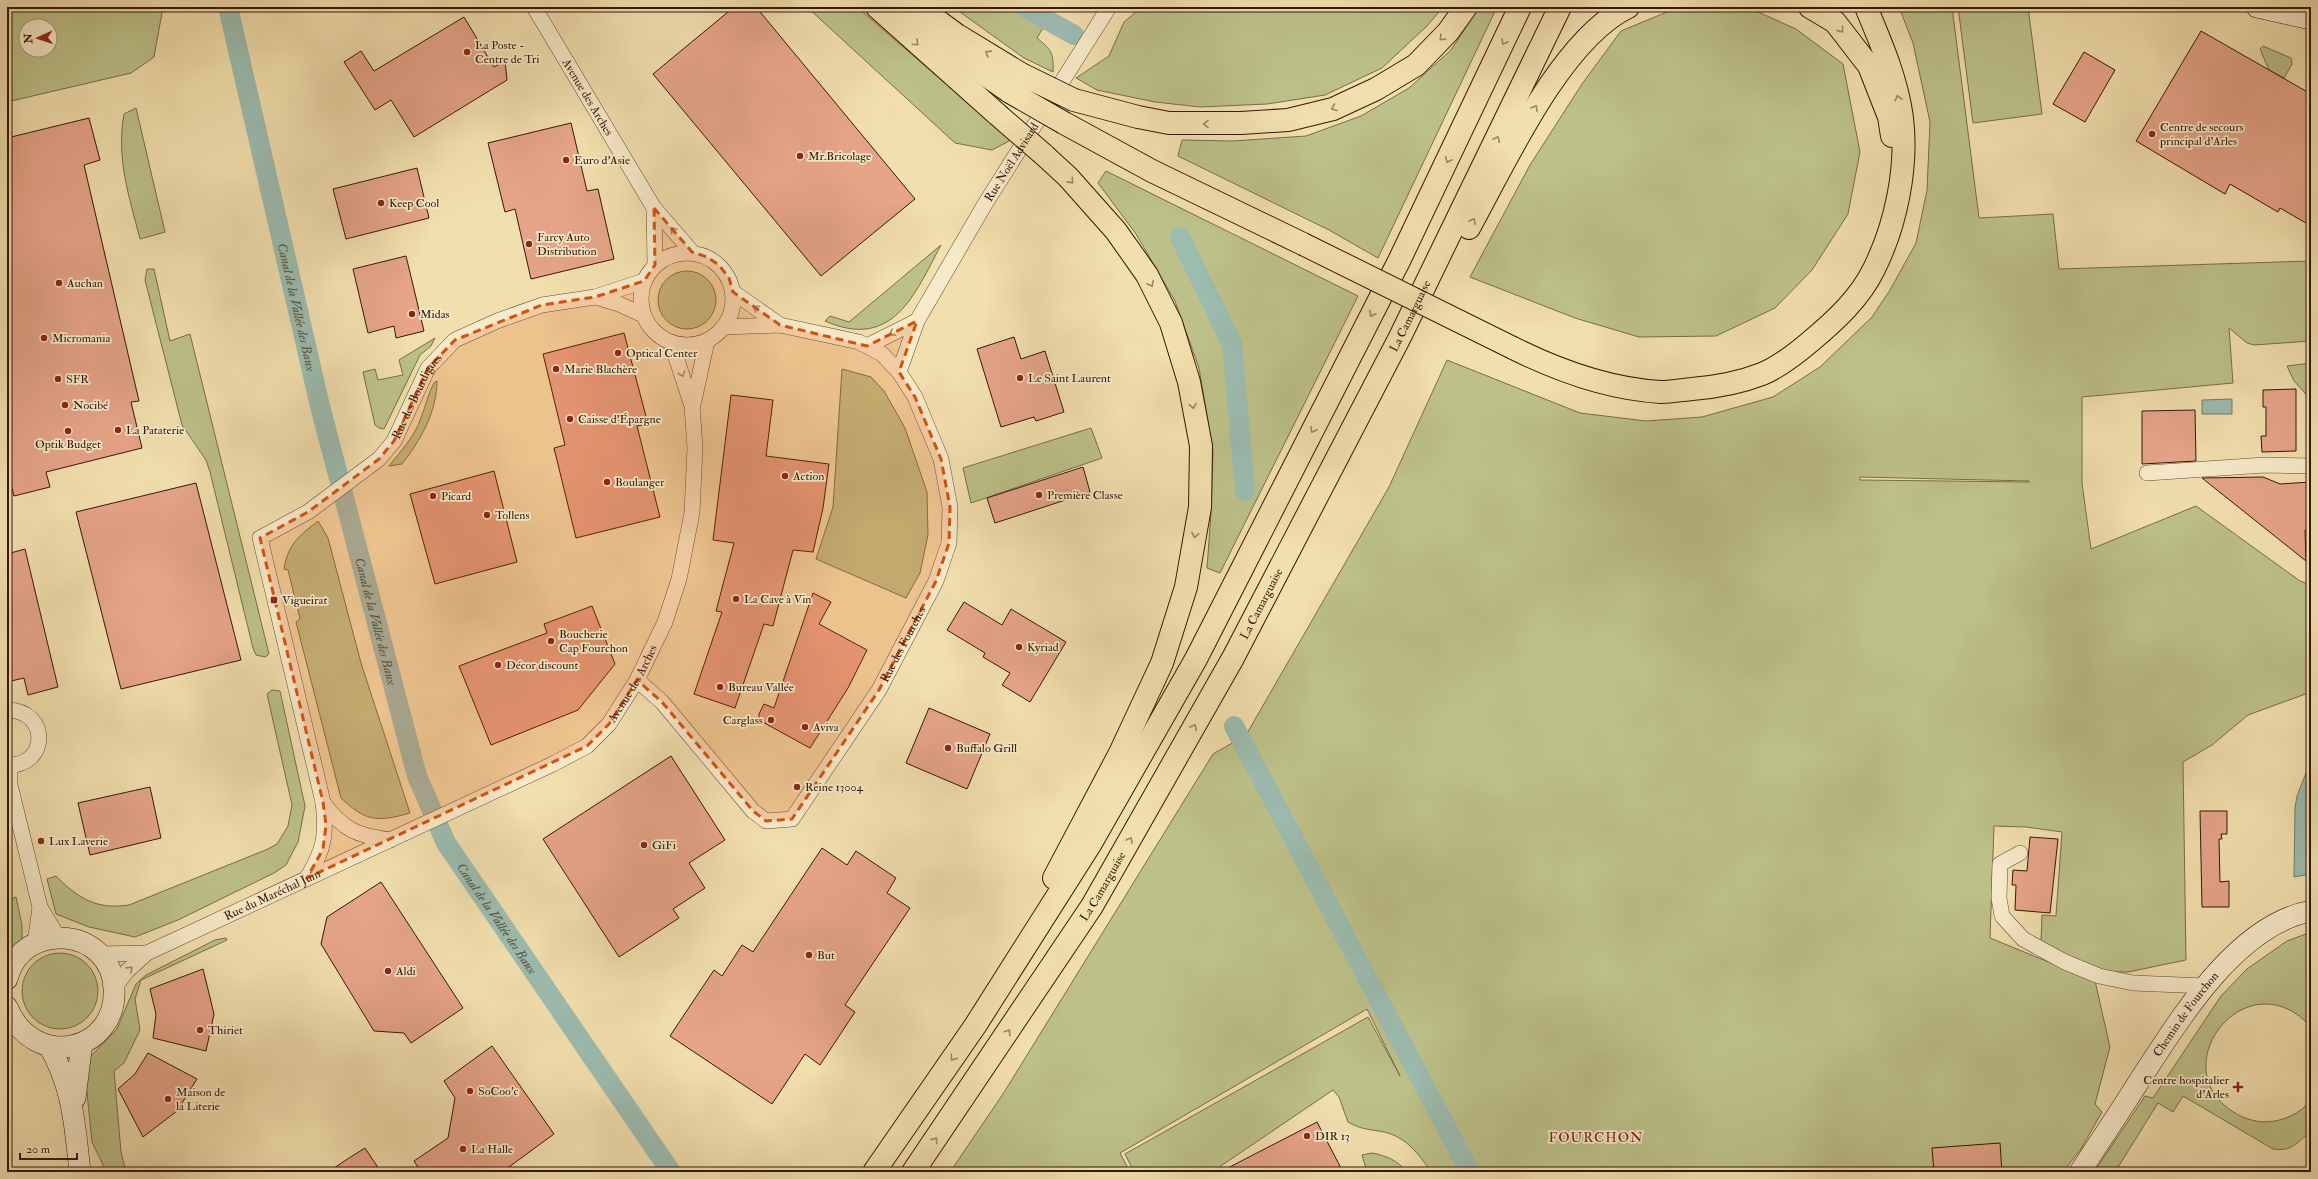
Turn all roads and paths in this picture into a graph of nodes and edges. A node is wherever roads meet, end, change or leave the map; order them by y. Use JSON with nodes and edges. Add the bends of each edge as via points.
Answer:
{"nodes":[{"id":1,"x":534,"y":7,"type":"edge"},
{"id":2,"x":877,"y":7,"type":"edge"},
{"id":3,"x":896,"y":7,"type":"edge"},
{"id":4,"x":919,"y":7,"type":"edge"},
{"id":5,"x":1109,"y":7,"type":"edge"},
{"id":6,"x":1466,"y":7,"type":"edge"},
{"id":7,"x":1520,"y":7,"type":"edge"},
{"id":8,"x":1560,"y":7,"type":"edge"},
{"id":9,"x":1628,"y":7,"type":"edge"},
{"id":10,"x":1810,"y":7,"type":"edge"},
{"id":11,"x":1866,"y":7,"type":"edge"},
{"id":12,"x":2257,"y":7,"type":"edge"},
{"id":13,"x":2311,"y":19,"type":"edge"},
{"id":14,"x":1016,"y":83,"type":"junction"},
{"id":15,"x":1898,"y":192,"type":"junction"},
{"id":16,"x":654,"y":208,"type":"junction"},
{"id":17,"x":692,"y":252,"type":"junction"},
{"id":18,"x":655,"y":264,"type":"junction"},
{"id":19,"x":644,"y":281,"type":"junction"},
{"id":20,"x":733,"y":292,"type":"junction"},
{"id":21,"x":595,"y":297,"type":"junction"},
{"id":22,"x":643,"y":315,"type":"junction"},
{"id":23,"x":918,"y":321,"type":"junction"},
{"id":24,"x":780,"y":325,"type":"junction"},
{"id":25,"x":724,"y":327,"type":"junction"},
{"id":26,"x":1400,"y":337,"type":"junction"},
{"id":27,"x":707,"y":341,"type":"junction"},
{"id":28,"x":671,"y":342,"type":"junction"},
{"id":29,"x":867,"y":346,"type":"junction"},
{"id":30,"x":899,"y":372,"type":"junction"},
{"id":31,"x":692,"y":406,"type":"junction"},
{"id":32,"x":2311,"y":466,"type":"edge"},
{"id":33,"x":2147,"y":473,"type":"dead end"},
{"id":34,"x":637,"y":680,"type":"junction"},
{"id":35,"x":7,"y":710,"type":"edge"},
{"id":36,"x":9,"y":766,"type":"edge"},
{"id":37,"x":323,"y":802,"type":"junction"},
{"id":38,"x":393,"y":838,"type":"junction"},
{"id":39,"x":2020,"y":853,"type":"dead end"},
{"id":40,"x":307,"y":878,"type":"junction"},
{"id":41,"x":40,"y":907,"type":"junction"},
{"id":42,"x":2311,"y":910,"type":"edge"},
{"id":43,"x":58,"y":937,"type":"junction"},
{"id":44,"x":35,"y":943,"type":"junction"},
{"id":45,"x":147,"y":953,"type":"junction"},
{"id":46,"x":100,"y":954,"type":"junction"},
{"id":47,"x":7,"y":979,"type":"edge"},
{"id":48,"x":2205,"y":986,"type":"junction"},
{"id":49,"x":114,"y":987,"type":"junction"},
{"id":50,"x":7,"y":1007,"type":"edge"},
{"id":51,"x":975,"y":1026,"type":"junction"},
{"id":52,"x":15,"y":1032,"type":"edge"},
{"id":53,"x":82,"y":1043,"type":"junction"},
{"id":54,"x":49,"y":1046,"type":"junction"},
{"id":55,"x":74,"y":1109,"type":"junction"},
{"id":56,"x":80,"y":1172,"type":"edge"},
{"id":57,"x":874,"y":1172,"type":"edge"},
{"id":58,"x":913,"y":1172,"type":"edge"},
{"id":59,"x":2080,"y":1172,"type":"edge"}],
"edges":[{"from":1,"to":16,"type":"street","name":"Avenue des Arches"},
{"from":2,"to":51,"type":"highway","one_way":true,"bridge":true,"via":[[1044,154],[1116,231],[1147,276],[1171,323],[1189,382],[1200,446],[1200,507],[1186,587],[1162,663],[1120,753]]},
{"from":3,"to":14,"type":"highway","via":[[949,50]]},
{"from":14,"to":4,"type":"highway","one_way":true},
{"from":5,"to":23,"type":"street","name":"Rue Noël Advisard","via":[[1012,158]]},
{"from":6,"to":14,"type":"highway","one_way":true,"bridge":true,"via":[[1448,32],[1416,65],[1333,109],[1288,120],[1169,123],[1138,117]]},
{"from":7,"to":51,"type":"highway","one_way":true,"via":[[1399,261],[1196,659],[1091,843]]},
{"from":26,"to":8,"type":"highway","name":"La Camarguaise","one_way":true},
{"from":26,"to":9,"type":"highway","one_way":true,"via":[[1452,258],[1539,101],[1581,42]]},
{"from":10,"to":15,"type":"highway","one_way":true,"via":[[1835,22],[1869,66],[1889,118],[1896,152]]},
{"from":15,"to":11,"type":"highway","one_way":true,"via":[[1904,151],[1899,97],[1886,53]]},
{"from":12,"to":13,"type":"main road"},
{"from":14,"to":15,"type":"highway","bridge":true,"via":[[1064,123],[1152,171],[1542,362],[1611,386],[1662,392],[1724,386],[1764,374],[1800,350],[1834,323],[1874,270],[1888,234]]},
{"from":17,"to":16,"type":"street","name":"Avenue des Arches","one_way":true},
{"from":16,"to":18,"type":"street","name":"Avenue des Arches"},
{"from":17,"to":18,"type":"street","via":[[666,257]]},
{"from":17,"to":20,"type":"street","via":[[707,256],[719,265],[729,278]]},
{"from":18,"to":19,"type":"street"},
{"from":19,"to":21,"type":"street","name":"Rue des Bourdigues"},
{"from":19,"to":22,"type":"street","via":[[640,303]]},
{"from":24,"to":20,"type":"street","name":"Rue des Fourches","one_way":true},
{"from":20,"to":25,"type":"street","via":[[733,304]]},
{"from":21,"to":22,"type":"street","name":"Rue des Bourdigues"},
{"from":21,"to":37,"type":"street","name":"Rue des Bourdigues","via":[[542,305],[455,340],[428,368],[394,441],[379,459],[308,512],[260,538]]},
{"from":22,"to":28,"type":"street","via":[[654,331]]},
{"from":23,"to":29,"type":"street","one_way":true},
{"from":23,"to":30,"type":"street","name":"Rue Noël Advisard"},
{"from":24,"to":25,"type":"street","name":"Rue des Fourches"},
{"from":24,"to":29,"type":"street","name":"Rue des Fourches","via":[[859,342]]},
{"from":25,"to":27,"type":"street"},
{"from":58,"to":26,"type":"highway","name":"La Camarguaise","one_way":true,"via":[[1092,906],[1233,658]]},
{"from":27,"to":28,"type":"street","via":[[683,345]]},
{"from":27,"to":31,"type":"street","name":"Avenue des Arches"},
{"from":28,"to":31,"type":"street","name":"Avenue des Arches","one_way":true},
{"from":29,"to":30,"type":"street","name":"Rue des Fourches","via":[[882,354]]},
{"from":30,"to":34,"type":"street","name":"Rue des Fourches","via":[[915,396],[940,458],[950,507],[949,543],[936,581],[879,690],[792,819],[766,821],[753,811],[662,702]]},
{"from":31,"to":34,"type":"street","name":"Avenue des Arches","via":[[695,448],[692,513],[682,562],[665,622]]},
{"from":32,"to":33,"type":"street","via":[[2265,465]]},
{"from":34,"to":38,"type":"street","name":"Avenue des Arches","via":[[609,724],[587,746]]},
{"from":35,"to":36,"type":"street","via":[[15,710],[30,718],[39,733],[32,757],[24,763]]},
{"from":36,"to":41,"type":"street","via":[[10,785]]},
{"from":37,"to":38,"type":"street","via":[[337,821],[349,829],[367,836]]},
{"from":37,"to":40,"type":"street","via":[[326,825],[323,849]]},
{"from":38,"to":40,"type":"street","name":"Rue du Maréchal Juin"},
{"from":39,"to":48,"type":"street","via":[[2000,864],[1999,898],[2002,916],[2023,939],[2065,962],[2099,976],[2133,982]]},
{"from":40,"to":45,"type":"street","name":"Rue du Maréchal Juin"},
{"from":41,"to":43,"type":"street"},
{"from":41,"to":44,"type":"street"},
{"from":42,"to":48,"type":"main road","name":"Chemin de Fourchon","via":[[2295,914],[2270,927],[2228,959]]},
{"from":43,"to":44,"type":"main road"},
{"from":43,"to":46,"type":"main road","via":[[80,941]]},
{"from":44,"to":47,"type":"main road","via":[[15,960]]},
{"from":45,"to":46,"type":"street","name":"Rue du Maréchal Juin"},
{"from":49,"to":45,"type":"street","name":"Rue du Maréchal Juin","one_way":true},
{"from":46,"to":49,"type":"main road","via":[[110,970]]},
{"from":48,"to":59,"type":"main road","name":"Chemin de Fourchon","via":[[2178,1021]]},
{"from":49,"to":53,"type":"main road","via":[[114,1004],[107,1020],[96,1033]]},
{"from":50,"to":52,"type":"main road"},
{"from":51,"to":57,"type":"highway","one_way":true},
{"from":52,"to":54,"type":"main road"},
{"from":53,"to":54,"type":"main road","via":[[66,1047]]},
{"from":53,"to":55,"type":"main road"},
{"from":54,"to":55,"type":"main road","via":[[61,1067]]},
{"from":55,"to":56,"type":"main road"}]}
